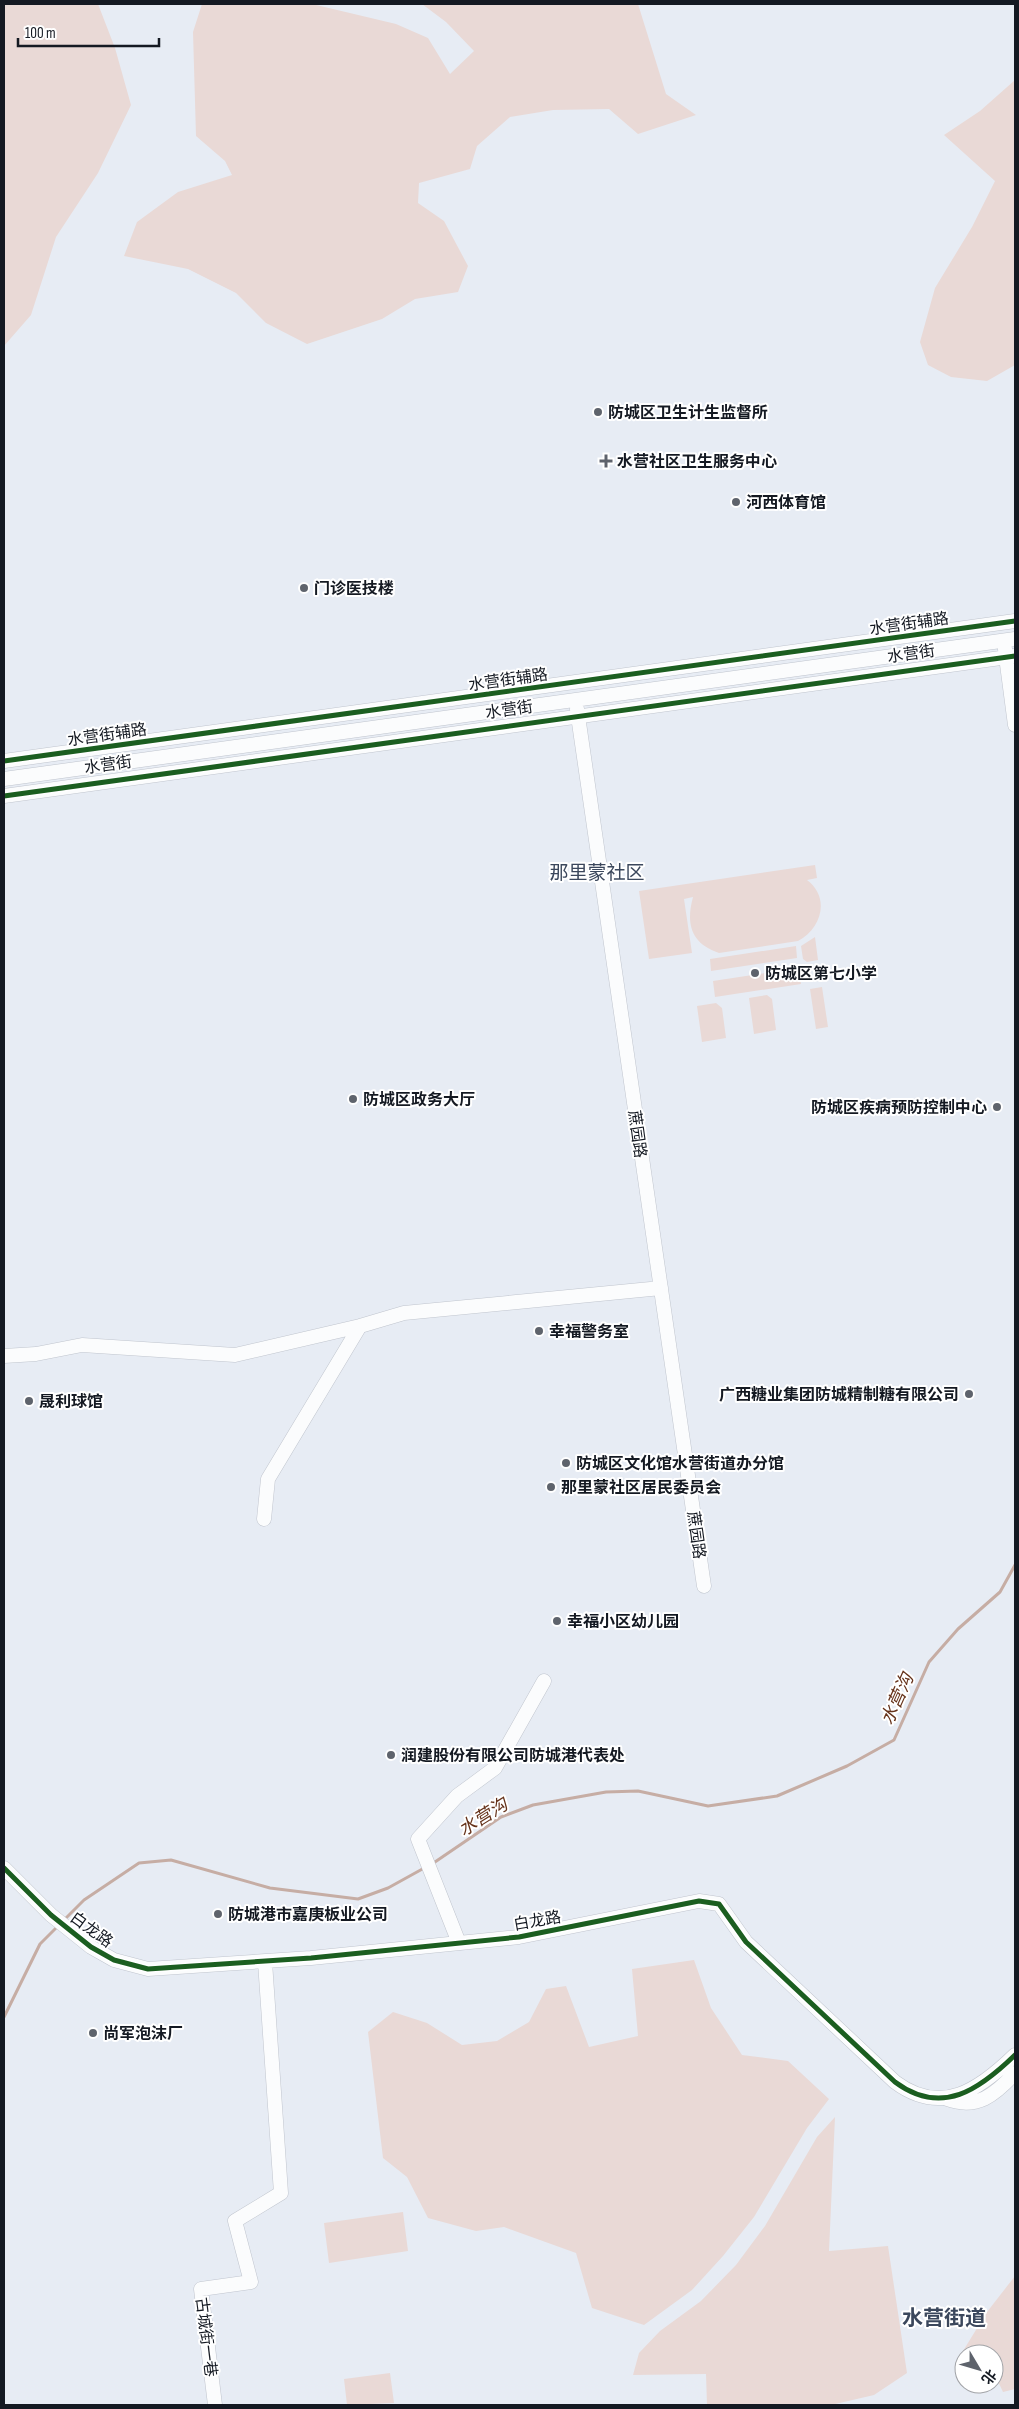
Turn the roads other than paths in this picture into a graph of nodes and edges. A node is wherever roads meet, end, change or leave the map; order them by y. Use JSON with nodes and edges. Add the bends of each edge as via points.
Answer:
{"nodes":[{"id":1,"x":1015,"y":621,"type":"edge"},
{"id":2,"x":1001,"y":623,"type":"junction"},
{"id":3,"x":1009,"y":639,"type":"edge"},
{"id":4,"x":1011,"y":657,"type":"edge"},
{"id":5,"x":573,"y":683,"type":"junction"},
{"id":6,"x":575,"y":700,"type":"junction"},
{"id":7,"x":578,"y":717,"type":"junction"},
{"id":8,"x":1015,"y":725,"type":"edge"},
{"id":9,"x":4,"y":761,"type":"edge"},
{"id":10,"x":4,"y":779,"type":"edge"},
{"id":11,"x":4,"y":796,"type":"edge"},
{"id":12,"x":661,"y":1288,"type":"junction"},
{"id":13,"x":360,"y":1326,"type":"junction"},
{"id":14,"x":4,"y":1356,"type":"edge"},
{"id":15,"x":264,"y":1519,"type":"dead end"},
{"id":16,"x":704,"y":1586,"type":"dead end"},
{"id":17,"x":544,"y":1681,"type":"dead end"},
{"id":18,"x":4,"y":1868,"type":"edge"},
{"id":19,"x":460,"y":1943,"type":"junction"},
{"id":20,"x":265,"y":1962,"type":"junction"},
{"id":21,"x":1015,"y":2055,"type":"edge"},
{"id":22,"x":1015,"y":2073,"type":"edge"},
{"id":23,"x":946,"y":2099,"type":"junction"},
{"id":24,"x":215,"y":2405,"type":"edge"}],
"edges":[{"from":1,"to":2,"type":"street","name":"水营街辅路"},
{"from":2,"to":3,"type":"street"},
{"from":2,"to":5,"type":"street","name":"水营街辅路"},
{"from":3,"to":4,"type":"street"},
{"from":3,"to":6,"type":"street","name":"水营街"},
{"from":4,"to":7,"type":"street"},
{"from":4,"to":8,"type":"street"},
{"from":5,"to":6,"type":"street","name":"蔗园路"},
{"from":5,"to":9,"type":"street","name":"水营街辅路"},
{"from":6,"to":7,"type":"street","name":"蔗园路"},
{"from":6,"to":10,"type":"street","name":"水营街"},
{"from":7,"to":11,"type":"street"},
{"from":7,"to":12,"type":"street","name":"蔗园路"},
{"from":12,"to":13,"type":"street","via":[[404,1313]]},
{"from":12,"to":16,"type":"street","name":"蔗园路"},
{"from":13,"to":14,"type":"street","via":[[235,1355],[82,1345]]},
{"from":13,"to":15,"type":"street","via":[[268,1479]]},
{"from":17,"to":19,"type":"street","via":[[495,1768],[457,1796],[418,1839]]},
{"from":18,"to":20,"type":"street","name":"白龙路","via":[[51,1915],[114,1960],[148,1970]]},
{"from":19,"to":20,"type":"street","name":"白龙路"},
{"from":19,"to":23,"type":"street","name":"白龙路","via":[[519,1937],[699,1901],[719,1904],[746,1942],[895,2082],[919,2096]]},
{"from":20,"to":24,"type":"street","name":"古城街一巷","via":[[281,2193],[235,2221],[251,2282],[201,2289]]},
{"from":21,"to":23,"type":"street","name":"白龙路","via":[[972,2089]]},
{"from":22,"to":23,"type":"street","via":[[977,2103],[961,2104]]}]}
